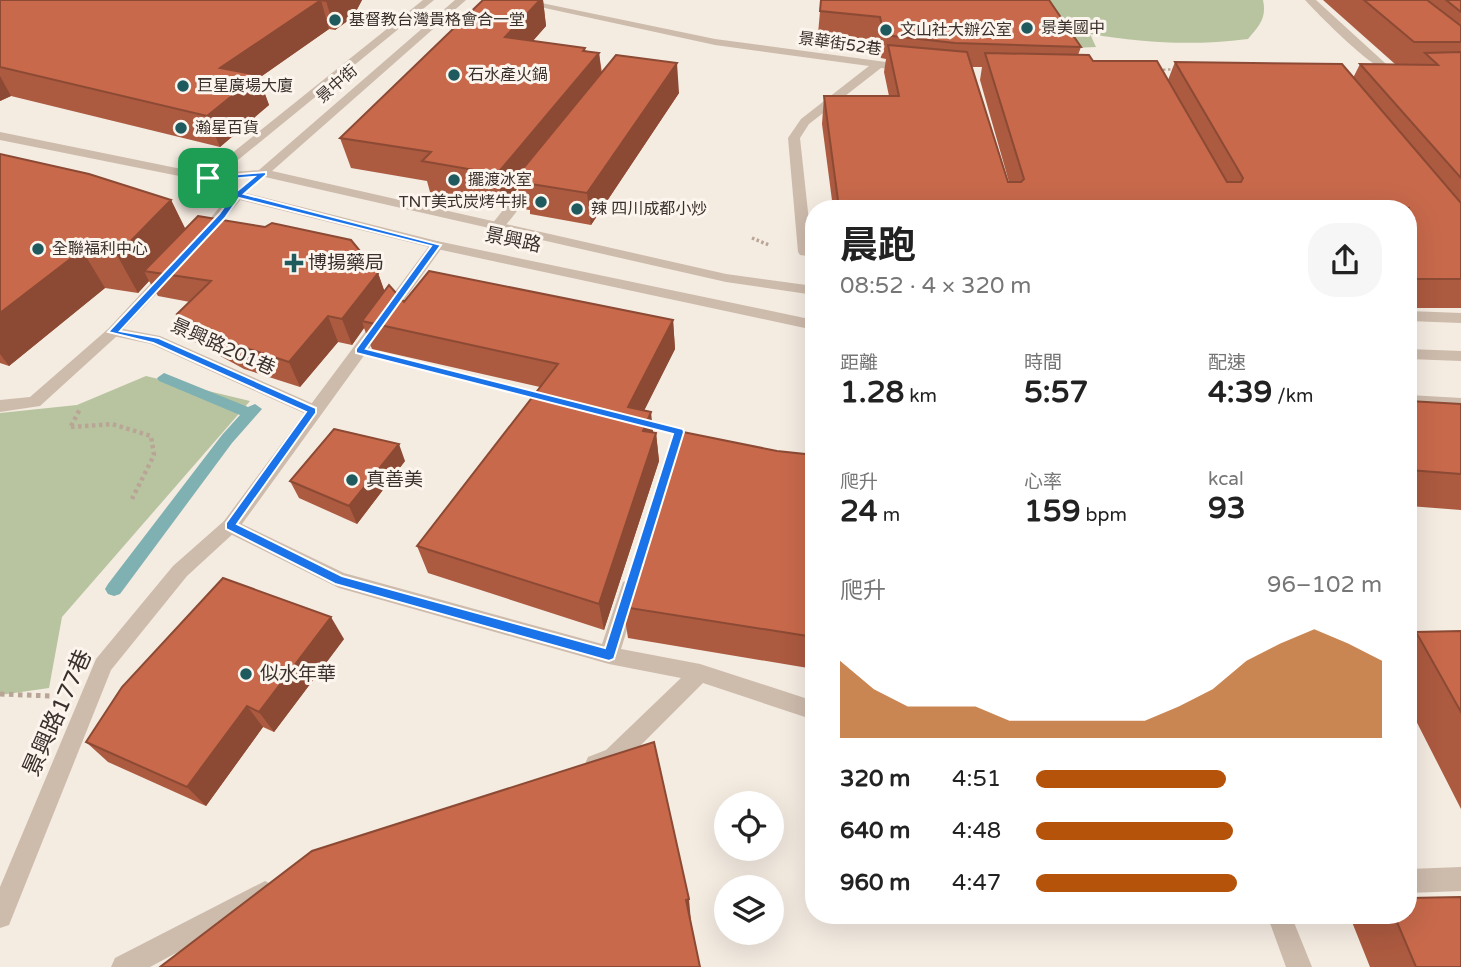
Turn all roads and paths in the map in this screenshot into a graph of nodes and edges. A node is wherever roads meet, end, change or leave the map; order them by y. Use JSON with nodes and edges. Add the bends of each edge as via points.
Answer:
{"nodes":[{"id":1,"x":429,"y":0,"type":"edge"},
{"id":2,"x":461,"y":0,"type":"edge"},
{"id":3,"x":513,"y":0,"type":"edge"},
{"id":4,"x":1310,"y":0,"type":"edge"},
{"id":5,"x":877,"y":65,"type":"junction"},
{"id":6,"x":917,"y":68,"type":"edge"},
{"id":7,"x":1188,"y":69,"type":"edge"},
{"id":8,"x":1147,"y":70,"type":"edge"},
{"id":9,"x":1395,"y":74,"type":"junction"},
{"id":10,"x":1409,"y":74,"type":"edge"},
{"id":11,"x":1372,"y":75,"type":"edge"},
{"id":12,"x":0,"y":136,"type":"edge"},
{"id":13,"x":541,"y":170,"type":"edge"},
{"id":14,"x":263,"y":173,"type":"junction"},
{"id":15,"x":208,"y":178,"type":"junction"},
{"id":16,"x":237,"y":195,"type":"junction"},
{"id":17,"x":805,"y":222,"type":"edge"},
{"id":18,"x":497,"y":227,"type":"junction"},
{"id":19,"x":437,"y":245,"type":"junction"},
{"id":20,"x":805,"y":290,"type":"edge"},
{"id":21,"x":1417,"y":316,"type":"edge"},
{"id":22,"x":1461,"y":318,"type":"edge"},
{"id":23,"x":805,"y":323,"type":"edge"},
{"id":24,"x":113,"y":332,"type":"junction"},
{"id":25,"x":360,"y":351,"type":"junction"},
{"id":26,"x":1417,"y":354,"type":"edge"},
{"id":27,"x":1461,"y":356,"type":"edge"},
{"id":28,"x":546,"y":398,"type":"edge"},
{"id":29,"x":1417,"y":402,"type":"edge"},
{"id":30,"x":1460,"y":405,"type":"edge"},
{"id":31,"x":0,"y":406,"type":"edge"},
{"id":32,"x":312,"y":410,"type":"junction"},
{"id":33,"x":639,"y":422,"type":"edge"},
{"id":34,"x":71,"y":427,"type":"dead end"},
{"id":35,"x":691,"y":435,"type":"edge"},
{"id":36,"x":132,"y":499,"type":"dead end"},
{"id":37,"x":230,"y":526,"type":"junction"},
{"id":38,"x":634,"y":576,"type":"edge"},
{"id":39,"x":609,"y":655,"type":"junction"},
{"id":40,"x":700,"y":673,"type":"junction"},
{"id":41,"x":0,"y":694,"type":"edge"},
{"id":42,"x":90,"y":698,"type":"junction"},
{"id":43,"x":805,"y":708,"type":"edge"},
{"id":44,"x":573,"y":772,"type":"edge"},
{"id":45,"x":1461,"y":879,"type":"edge"},
{"id":46,"x":1417,"y":881,"type":"edge"},
{"id":47,"x":279,"y":885,"type":"edge"},
{"id":48,"x":0,"y":916,"type":"edge"},
{"id":49,"x":1282,"y":924,"type":"edge"},
{"id":50,"x":124,"y":967,"type":"edge"},
{"id":51,"x":1299,"y":967,"type":"edge"}],
"edges":[{"from":1,"to":15,"type":"street","name":"景中街"},
{"from":2,"to":14,"type":"street","name":"景中街"},
{"from":3,"to":5,"type":"street","name":"景華街52巷","via":[[715,42]]},
{"from":4,"to":9,"type":"street"},
{"from":5,"to":6,"type":"street","name":"景華街52巷"},
{"from":5,"to":17,"type":"street","via":[[805,122],[794,138]]},
{"from":7,"to":8,"type":"path"},
{"from":9,"to":10,"type":"street"},
{"from":9,"to":11,"type":"street"},
{"from":12,"to":15,"type":"street","name":"景興路"},
{"from":13,"to":18,"type":"street"},
{"from":14,"to":15,"type":"street","name":"景興路"},
{"from":14,"to":16,"type":"street","name":"景中街"},
{"from":14,"to":18,"type":"street","name":"景興路"},
{"from":15,"to":16,"type":"street","name":"景興路"},
{"from":16,"to":19,"type":"street","name":"景興路"},
{"from":16,"to":24,"type":"street"},
{"from":18,"to":20,"type":"street","name":"景興路","via":[[726,278]]},
{"from":19,"to":23,"type":"street","name":"景興路"},
{"from":19,"to":25,"type":"street","name":"景興路177巷"},
{"from":21,"to":22,"type":"street"},
{"from":24,"to":31,"type":"street","via":[[34,402]]},
{"from":24,"to":32,"type":"street","name":"景興路201巷","via":[[155,340]]},
{"from":25,"to":28,"type":"path"},
{"from":25,"to":32,"type":"street","name":"景興路177巷"},
{"from":26,"to":27,"type":"street"},
{"from":29,"to":30,"type":"street"},
{"from":32,"to":37,"type":"street","name":"景興路177巷"},
{"from":33,"to":35,"type":"path"},
{"from":34,"to":36,"type":"path","via":[[125,425],[151,436],[154,455]]},
{"from":37,"to":39,"type":"street","via":[[339,580]]},
{"from":37,"to":42,"type":"street","name":"景興路177巷","via":[[180,572],[103,665]]},
{"from":38,"to":39,"type":"street"},
{"from":39,"to":40,"type":"street"},
{"from":40,"to":43,"type":"street"},
{"from":40,"to":44,"type":"street","via":[[613,758]]},
{"from":41,"to":42,"type":"path"},
{"from":42,"to":48,"type":"street","name":"景興路177巷"},
{"from":45,"to":46,"type":"street"},
{"from":47,"to":50,"type":"street"},
{"from":49,"to":51,"type":"street"}]}
